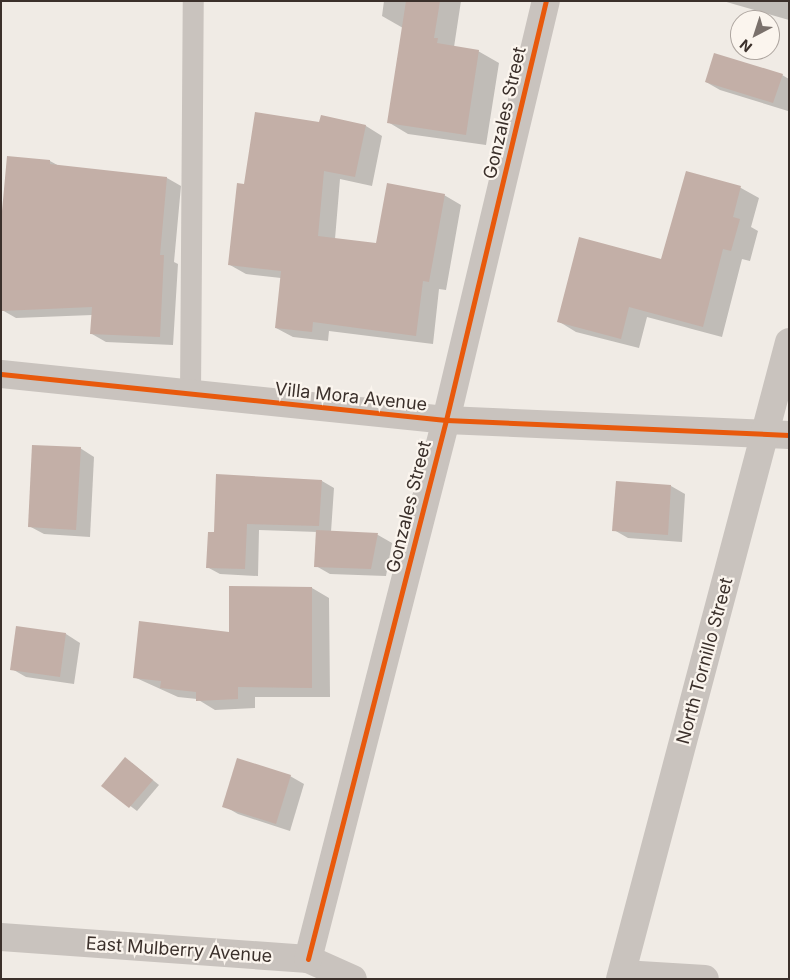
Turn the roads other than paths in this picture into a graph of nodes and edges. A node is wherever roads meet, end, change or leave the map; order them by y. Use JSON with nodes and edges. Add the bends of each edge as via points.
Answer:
{"nodes":[{"id":1,"x":193,"y":1,"type":"edge"},
{"id":2,"x":546,"y":1,"type":"edge"},
{"id":3,"x":789,"y":342,"type":"edge"},
{"id":4,"x":1,"y":374,"type":"edge"},
{"id":5,"x":190,"y":394,"type":"junction"},
{"id":6,"x":446,"y":420,"type":"junction"},
{"id":7,"x":777,"y":434,"type":"edge"},
{"id":8,"x":1,"y":937,"type":"edge"},
{"id":9,"x":308,"y":959,"type":"junction"},
{"id":10,"x":621,"y":976,"type":"edge"},
{"id":11,"x":353,"y":979,"type":"edge"},
{"id":12,"x":705,"y":979,"type":"edge"}],
"edges":[{"from":1,"to":5,"type":"lane"},
{"from":2,"to":6,"type":"street","name":"Gonzales Street"},
{"from":3,"to":7,"type":"street","name":"North Tornillo Street"},
{"from":4,"to":5,"type":"street","name":"Villa Mora Avenue"},
{"from":5,"to":6,"type":"street","name":"Villa Mora Avenue"},
{"from":6,"to":7,"type":"street","name":"Villa Mora Avenue"},
{"from":6,"to":9,"type":"street","name":"Gonzales Street"},
{"from":7,"to":10,"type":"street","name":"North Tornillo Street"},
{"from":8,"to":9,"type":"street","name":"East Mulberry Avenue"},
{"from":9,"to":11,"type":"street","name":"East Mulberry Avenue"},
{"from":10,"to":12,"type":"street"}]}
